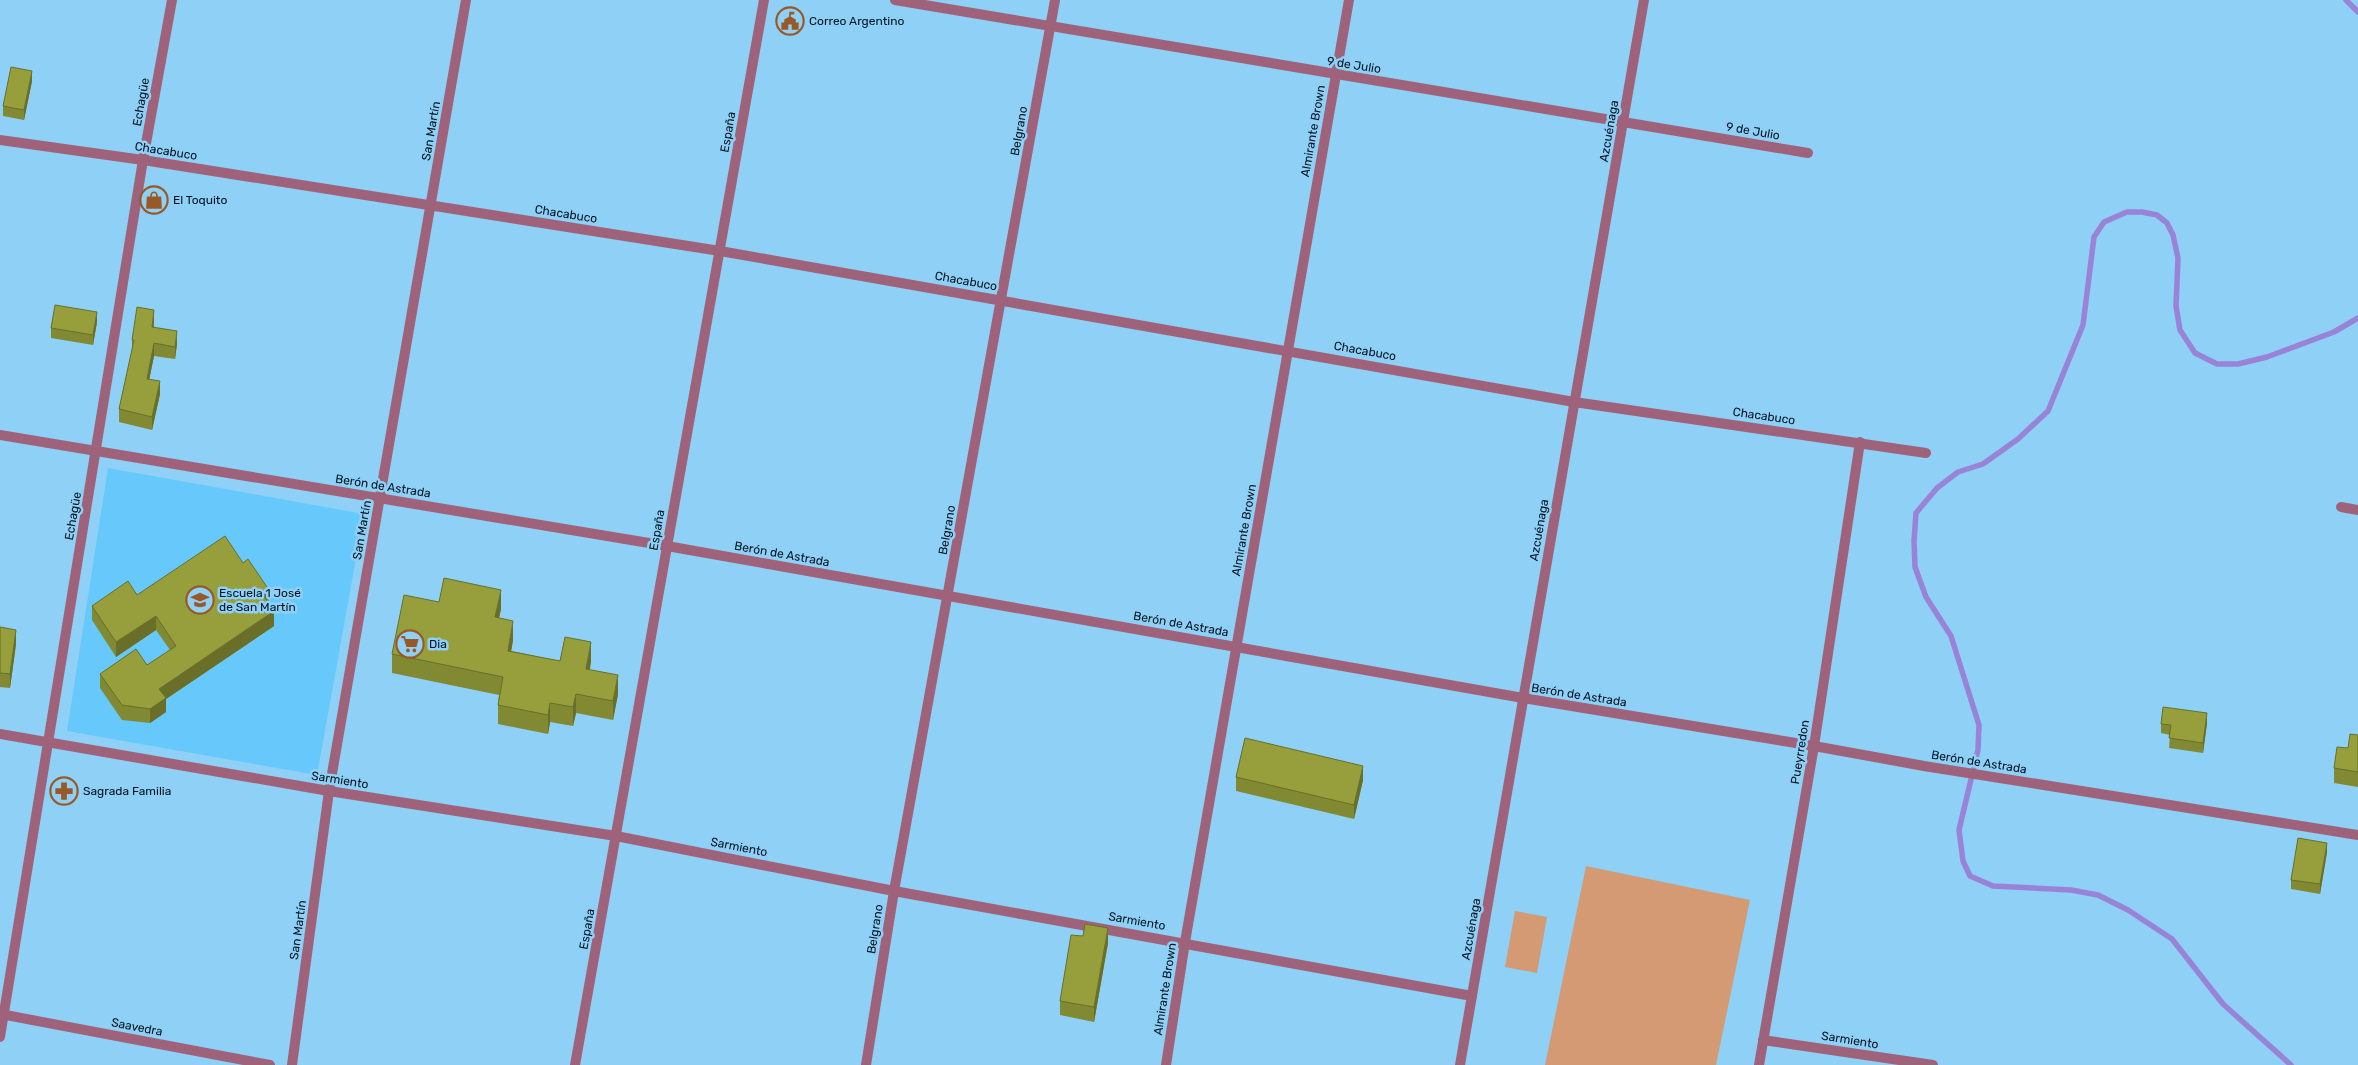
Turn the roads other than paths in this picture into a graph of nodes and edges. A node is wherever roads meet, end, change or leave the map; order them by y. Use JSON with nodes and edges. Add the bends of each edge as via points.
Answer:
{"nodes":[{"id":1,"x":172,"y":0,"type":"edge"},
{"id":2,"x":466,"y":0,"type":"edge"},
{"id":3,"x":764,"y":0,"type":"edge"},
{"id":4,"x":895,"y":0,"type":"edge"},
{"id":5,"x":1055,"y":0,"type":"edge"},
{"id":6,"x":1349,"y":0,"type":"edge"},
{"id":7,"x":1644,"y":0,"type":"edge"},
{"id":8,"x":1050,"y":27,"type":"junction"},
{"id":9,"x":1336,"y":75,"type":"junction"},
{"id":10,"x":1623,"y":121,"type":"junction"},
{"id":11,"x":0,"y":140,"type":"edge"},
{"id":12,"x":1808,"y":153,"type":"dead end"},
{"id":13,"x":143,"y":160,"type":"junction"},
{"id":14,"x":431,"y":206,"type":"junction"},
{"id":15,"x":720,"y":251,"type":"junction"},
{"id":16,"x":1001,"y":300,"type":"junction"},
{"id":17,"x":1288,"y":350,"type":"junction"},
{"id":18,"x":1574,"y":402,"type":"junction"},
{"id":19,"x":0,"y":435,"type":"edge"},
{"id":20,"x":1860,"y":442,"type":"junction"},
{"id":21,"x":97,"y":451,"type":"junction"},
{"id":22,"x":1926,"y":453,"type":"dead end"},
{"id":23,"x":380,"y":498,"type":"junction"},
{"id":24,"x":2341,"y":507,"type":"dead end"},
{"id":25,"x":2358,"y":510,"type":"edge"},
{"id":26,"x":667,"y":546,"type":"junction"},
{"id":27,"x":948,"y":597,"type":"junction"},
{"id":28,"x":1237,"y":646,"type":"junction"},
{"id":29,"x":1523,"y":698,"type":"junction"},
{"id":30,"x":0,"y":734,"type":"edge"},
{"id":31,"x":46,"y":742,"type":"junction"},
{"id":32,"x":1814,"y":746,"type":"junction"},
{"id":33,"x":329,"y":791,"type":"junction"},
{"id":34,"x":2358,"y":835,"type":"edge"},
{"id":35,"x":616,"y":836,"type":"junction"},
{"id":36,"x":894,"y":891,"type":"junction"},
{"id":37,"x":1185,"y":942,"type":"junction"},
{"id":38,"x":1472,"y":996,"type":"junction"},
{"id":39,"x":2,"y":1015,"type":"edge"},
{"id":40,"x":0,"y":1037,"type":"edge"},
{"id":41,"x":1763,"y":1040,"type":"junction"},
{"id":42,"x":270,"y":1065,"type":"edge"},
{"id":43,"x":292,"y":1065,"type":"edge"},
{"id":44,"x":575,"y":1065,"type":"edge"},
{"id":45,"x":866,"y":1065,"type":"edge"},
{"id":46,"x":1166,"y":1065,"type":"edge"},
{"id":47,"x":1460,"y":1065,"type":"edge"},
{"id":48,"x":1759,"y":1065,"type":"edge"},
{"id":49,"x":1933,"y":1065,"type":"edge"}],
"edges":[{"from":1,"to":13,"type":"street","name":"Echagüe"},
{"from":2,"to":14,"type":"street","name":"San Martín"},
{"from":3,"to":15,"type":"street","name":"España"},
{"from":4,"to":8,"type":"street","name":"9 de Julio"},
{"from":5,"to":8,"type":"street","name":"Belgrano"},
{"from":6,"to":9,"type":"street","name":"Almirante Brown"},
{"from":7,"to":10,"type":"street","name":"Azcuénaga"},
{"from":8,"to":9,"type":"street","name":"9 de Julio"},
{"from":8,"to":16,"type":"street","name":"Belgrano"},
{"from":9,"to":10,"type":"street","name":"9 de Julio"},
{"from":9,"to":17,"type":"street","name":"Almirante Brown"},
{"from":10,"to":12,"type":"street","name":"9 de Julio"},
{"from":10,"to":18,"type":"street","name":"Azcuénaga"},
{"from":11,"to":13,"type":"street","name":"Chacabuco"},
{"from":13,"to":14,"type":"street","name":"Chacabuco"},
{"from":13,"to":21,"type":"street","name":"Echagüe"},
{"from":14,"to":15,"type":"street","name":"Chacabuco"},
{"from":14,"to":23,"type":"street","name":"San Martín"},
{"from":15,"to":16,"type":"street","name":"Chacabuco"},
{"from":15,"to":26,"type":"street","name":"España"},
{"from":16,"to":17,"type":"street","name":"Chacabuco"},
{"from":16,"to":27,"type":"street","name":"Belgrano"},
{"from":17,"to":18,"type":"street","name":"Chacabuco"},
{"from":17,"to":28,"type":"street","name":"Almirante Brown"},
{"from":18,"to":20,"type":"street","name":"Chacabuco"},
{"from":18,"to":29,"type":"street","name":"Azcuénaga"},
{"from":19,"to":21,"type":"street","name":"Berón de Astrada"},
{"from":20,"to":22,"type":"street","name":"Chacabuco"},
{"from":20,"to":32,"type":"street","name":"Pueyrredon"},
{"from":21,"to":23,"type":"street","name":"Berón de Astrada"},
{"from":21,"to":31,"type":"street","name":"Echagüe"},
{"from":23,"to":26,"type":"street","name":"Berón de Astrada"},
{"from":23,"to":33,"type":"street","name":"San Martín"},
{"from":24,"to":25,"type":"street"},
{"from":26,"to":27,"type":"street","name":"Berón de Astrada"},
{"from":26,"to":35,"type":"street","name":"España"},
{"from":27,"to":28,"type":"street","name":"Berón de Astrada"},
{"from":27,"to":36,"type":"street","name":"Belgrano"},
{"from":28,"to":29,"type":"street","name":"Berón de Astrada"},
{"from":28,"to":37,"type":"street","name":"Almirante Brown"},
{"from":29,"to":32,"type":"street","name":"Berón de Astrada"},
{"from":29,"to":38,"type":"street","name":"Azcuénaga"},
{"from":30,"to":31,"type":"street","name":"Sarmiento"},
{"from":31,"to":33,"type":"street","name":"Sarmiento"},
{"from":31,"to":39,"type":"street","name":"Echagüe"},
{"from":32,"to":34,"type":"street","name":"Berón de Astrada"},
{"from":32,"to":41,"type":"street","name":"Pueyrredon"},
{"from":33,"to":35,"type":"street","name":"Sarmiento"},
{"from":33,"to":43,"type":"street","name":"San Martín"},
{"from":35,"to":36,"type":"street","name":"Sarmiento"},
{"from":35,"to":44,"type":"street","name":"España"},
{"from":36,"to":37,"type":"street","name":"Sarmiento"},
{"from":36,"to":45,"type":"street","name":"Belgrano"},
{"from":37,"to":38,"type":"street","name":"Sarmiento"},
{"from":37,"to":46,"type":"street","name":"Almirante Brown"},
{"from":38,"to":47,"type":"street","name":"Azcuénaga"},
{"from":39,"to":40,"type":"street","name":"Echagüe"},
{"from":39,"to":42,"type":"street","name":"Saavedra"},
{"from":41,"to":48,"type":"street","name":"Pueyrredon"},
{"from":41,"to":49,"type":"street","name":"Sarmiento"}]}
